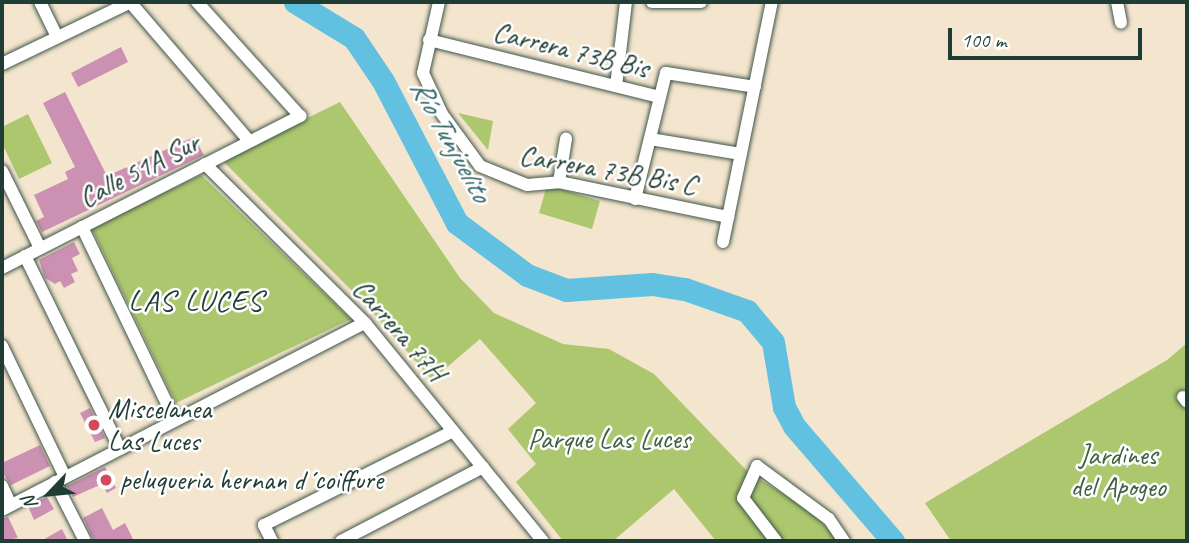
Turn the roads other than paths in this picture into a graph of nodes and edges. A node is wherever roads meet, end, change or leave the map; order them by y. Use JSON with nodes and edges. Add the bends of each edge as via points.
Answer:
{"nodes":[{"id":1,"x":40,"y":2,"type":"edge"},
{"id":2,"x":131,"y":2,"type":"edge"},
{"id":3,"x":197,"y":2,"type":"edge"},
{"id":4,"x":439,"y":2,"type":"edge"},
{"id":5,"x":626,"y":2,"type":"edge"},
{"id":6,"x":652,"y":2,"type":"edge"},
{"id":7,"x":701,"y":2,"type":"edge"},
{"id":8,"x":772,"y":2,"type":"edge"},
{"id":9,"x":1117,"y":2,"type":"edge"},
{"id":10,"x":1121,"y":23,"type":"dead end"},
{"id":11,"x":57,"y":37,"type":"junction"},
{"id":12,"x":429,"y":40,"type":"junction"},
{"id":13,"x":4,"y":58,"type":"edge"},
{"id":14,"x":616,"y":86,"type":"junction"},
{"id":15,"x":755,"y":87,"type":"junction"},
{"id":16,"x":660,"y":97,"type":"junction"},
{"id":17,"x":566,"y":139,"type":"dead end"},
{"id":18,"x":650,"y":139,"type":"junction"},
{"id":19,"x":249,"y":141,"type":"junction"},
{"id":20,"x":741,"y":154,"type":"junction"},
{"id":21,"x":205,"y":164,"type":"junction"},
{"id":22,"x":2,"y":171,"type":"edge"},
{"id":23,"x":559,"y":182,"type":"junction"},
{"id":24,"x":635,"y":199,"type":"junction"},
{"id":25,"x":728,"y":217,"type":"junction"},
{"id":26,"x":82,"y":227,"type":"junction"},
{"id":27,"x":723,"y":243,"type":"dead end"},
{"id":28,"x":40,"y":248,"type":"junction"},
{"id":29,"x":25,"y":256,"type":"junction"},
{"id":30,"x":2,"y":268,"type":"edge"},
{"id":31,"x":365,"y":323,"type":"junction"},
{"id":32,"x":2,"y":345,"type":"edge"},
{"id":33,"x":175,"y":420,"type":"junction"},
{"id":34,"x":453,"y":431,"type":"junction"},
{"id":35,"x":120,"y":449,"type":"junction"},
{"id":36,"x":483,"y":467,"type":"junction"},
{"id":37,"x":60,"y":480,"type":"junction"},
{"id":38,"x":2,"y":486,"type":"edge"},
{"id":39,"x":6,"y":507,"type":"edge"},
{"id":40,"x":85,"y":541,"type":"edge"},
{"id":41,"x":272,"y":541,"type":"edge"},
{"id":42,"x":341,"y":541,"type":"edge"},
{"id":43,"x":543,"y":541,"type":"edge"},
{"id":44,"x":776,"y":541,"type":"edge"},
{"id":45,"x":844,"y":541,"type":"edge"}],
"edges":[{"from":1,"to":11,"type":"street"},
{"from":2,"to":11,"type":"street"},
{"from":2,"to":19,"type":"street"},
{"from":3,"to":19,"type":"street","name":"Calle 51A Sur","via":[[300,116]]},
{"from":4,"to":12,"type":"street"},
{"from":5,"to":14,"type":"street"},
{"from":6,"to":7,"type":"street"},
{"from":8,"to":15,"type":"street"},
{"from":9,"to":10,"type":"street"},
{"from":11,"to":13,"type":"street"},
{"from":12,"to":14,"type":"street","name":"Carrera 73B Bis"},
{"from":12,"to":23,"type":"street","name":"Carrera 73B Bis C","via":[[423,73],[427,88],[480,166],[527,185]]},
{"from":14,"to":16,"type":"street","name":"Carrera 73B Bis"},
{"from":15,"to":16,"type":"street","via":[[666,73]]},
{"from":15,"to":20,"type":"street"},
{"from":16,"to":18,"type":"street"},
{"from":17,"to":23,"type":"street"},
{"from":18,"to":20,"type":"street"},
{"from":18,"to":24,"type":"street"},
{"from":19,"to":21,"type":"street","name":"Calle 51A Sur"},
{"from":20,"to":25,"type":"street"},
{"from":21,"to":26,"type":"street","name":"Calle 51A Sur"},
{"from":21,"to":31,"type":"street","name":"Carrera 77H"},
{"from":22,"to":28,"type":"street"},
{"from":23,"to":24,"type":"street","name":"Carrera 73B Bis C"},
{"from":24,"to":25,"type":"street","name":"Carrera 73B Bis C"},
{"from":25,"to":27,"type":"street"},
{"from":26,"to":28,"type":"street","name":"Calle 51A Sur"},
{"from":26,"to":33,"type":"street"},
{"from":28,"to":29,"type":"street","name":"Calle 51A Sur"},
{"from":29,"to":30,"type":"street","name":"Calle 51A Sur"},
{"from":29,"to":35,"type":"street"},
{"from":31,"to":33,"type":"street"},
{"from":31,"to":34,"type":"street","name":"Carrera 77H"},
{"from":32,"to":37,"type":"street"},
{"from":33,"to":35,"type":"street"},
{"from":34,"to":36,"type":"street","name":"Carrera 77H"},
{"from":34,"to":41,"type":"street","via":[[264,525]]},
{"from":35,"to":37,"type":"street"},
{"from":36,"to":42,"type":"street"},
{"from":36,"to":43,"type":"street","name":"Carrera 77H"},
{"from":37,"to":39,"type":"street"},
{"from":37,"to":40,"type":"street"},
{"from":38,"to":39,"type":"street"},
{"from":44,"to":45,"type":"street","via":[[743,498],[754,467],[829,519]]}]}
